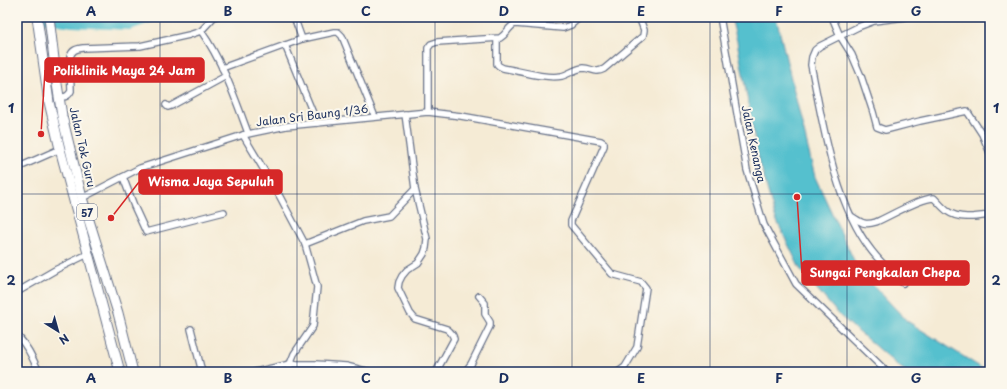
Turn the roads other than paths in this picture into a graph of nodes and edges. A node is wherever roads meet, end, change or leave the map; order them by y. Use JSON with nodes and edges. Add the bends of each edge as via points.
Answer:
{"nodes":[{"id":1,"x":37,"y":17,"type":"edge"},
{"id":2,"x":49,"y":17,"type":"edge"},
{"id":3,"x":214,"y":17,"type":"edge"},
{"id":4,"x":294,"y":17,"type":"edge"},
{"id":5,"x":580,"y":17,"type":"edge"},
{"id":6,"x":639,"y":17,"type":"edge"},
{"id":7,"x":720,"y":17,"type":"edge"},
{"id":8,"x":832,"y":17,"type":"edge"},
{"id":9,"x":906,"y":17,"type":"edge"},
{"id":10,"x":201,"y":31,"type":"junction"},
{"id":11,"x":840,"y":36,"type":"junction"},
{"id":12,"x":497,"y":39,"type":"junction"},
{"id":13,"x":302,"y":40,"type":"junction"},
{"id":14,"x":285,"y":45,"type":"junction"},
{"id":15,"x":222,"y":68,"type":"junction"},
{"id":16,"x":226,"y":76,"type":"junction"},
{"id":17,"x":59,"y":96,"type":"junction"},
{"id":18,"x":166,"y":105,"type":"dead end"},
{"id":19,"x":428,"y":112,"type":"junction"},
{"id":20,"x":405,"y":114,"type":"junction"},
{"id":21,"x":375,"y":117,"type":"junction"},
{"id":22,"x":317,"y":123,"type":"junction"},
{"id":23,"x":246,"y":134,"type":"junction"},
{"id":24,"x":60,"y":149,"type":"junction"},
{"id":25,"x":990,"y":153,"type":"edge"},
{"id":26,"x":17,"y":168,"type":"edge"},
{"id":27,"x":123,"y":177,"type":"junction"},
{"id":28,"x":415,"y":189,"type":"junction"},
{"id":29,"x":82,"y":198,"type":"junction"},
{"id":30,"x":224,"y":212,"type":"dead end"},
{"id":31,"x":990,"y":215,"type":"edge"},
{"id":32,"x":851,"y":216,"type":"junction"},
{"id":33,"x":305,"y":244,"type":"junction"},
{"id":34,"x":88,"y":254,"type":"junction"},
{"id":35,"x":903,"y":283,"type":"dead end"},
{"id":36,"x":17,"y":292,"type":"edge"},
{"id":37,"x":479,"y":296,"type":"dead end"},
{"id":38,"x":191,"y":329,"type":"dead end"},
{"id":39,"x":17,"y":335,"type":"edge"},
{"id":40,"x":290,"y":364,"type":"junction"},
{"id":41,"x":343,"y":366,"type":"junction"},
{"id":42,"x":132,"y":369,"type":"edge"},
{"id":43,"x":120,"y":370,"type":"edge"},
{"id":44,"x":38,"y":372,"type":"edge"},
{"id":45,"x":202,"y":372,"type":"edge"},
{"id":46,"x":255,"y":372,"type":"edge"},
{"id":47,"x":289,"y":372,"type":"edge"},
{"id":48,"x":339,"y":372,"type":"edge"},
{"id":49,"x":370,"y":372,"type":"edge"},
{"id":50,"x":436,"y":372,"type":"edge"},
{"id":51,"x":465,"y":372,"type":"edge"},
{"id":52,"x":618,"y":372,"type":"edge"},
{"id":53,"x":888,"y":372,"type":"edge"}],
"edges":[{"from":1,"to":24,"type":"main road","name":"Jalan Tok Guru","number":"57"},
{"from":2,"to":17,"type":"main road","name":"Jalan Tok Guru","number":"57"},
{"from":3,"to":10,"type":"street"},
{"from":4,"to":13,"type":"street"},
{"from":5,"to":12,"type":"street","via":[[563,28],[515,24],[509,27],[503,37]]},
{"from":6,"to":12,"type":"street","via":[[643,36],[597,72],[582,68],[563,76],[550,77],[503,68],[497,64]]},
{"from":7,"to":53,"type":"street","name":"Jalan Kenanga","via":[[746,170],[764,225],[796,284]]},
{"from":8,"to":11,"type":"street"},
{"from":9,"to":11,"type":"street","via":[[874,21]]},
{"from":10,"to":15,"type":"street"},
{"from":10,"to":17,"type":"street","via":[[140,46],[76,49],[70,57],[71,91],[66,97]]},
{"from":11,"to":25,"type":"street","via":[[858,69],[877,127],[885,130],[967,111],[982,134]]},
{"from":11,"to":32,"type":"street","via":[[815,50],[811,65],[824,133]]},
{"from":12,"to":19,"type":"street","via":[[431,44],[428,48]]},
{"from":13,"to":14,"type":"street"},
{"from":13,"to":21,"type":"street","via":[[334,32],[340,34]]},
{"from":14,"to":15,"type":"street"},
{"from":14,"to":22,"type":"street"},
{"from":15,"to":16,"type":"street"},
{"from":16,"to":18,"type":"street","via":[[170,107]]},
{"from":16,"to":23,"type":"street"},
{"from":17,"to":29,"type":"main road","name":"Jalan Tok Guru","number":"57"},
{"from":19,"to":20,"type":"street","name":"Jalan Sri Baung 1/36"},
{"from":19,"to":52,"type":"street","name":"Jalan Sri Baung 1/36","via":[[604,143],[571,225],[612,274],[641,282],[646,288],[637,347],[625,367]]},
{"from":20,"to":21,"type":"street","name":"Jalan Sri Baung 1/36"},
{"from":20,"to":28,"type":"street"},
{"from":21,"to":22,"type":"street","name":"Jalan Sri Baung 1/36"},
{"from":22,"to":23,"type":"street","name":"Jalan Sri Baung 1/36"},
{"from":23,"to":27,"type":"street","name":"Jalan Sri Baung 1/36","via":[[141,167]]},
{"from":23,"to":33,"type":"street"},
{"from":24,"to":26,"type":"street"},
{"from":24,"to":34,"type":"main road","name":"Jalan Tok Guru","number":"57"},
{"from":27,"to":29,"type":"street","name":"Jalan Sri Baung 1/36"},
{"from":27,"to":30,"type":"street","via":[[146,232]]},
{"from":28,"to":33,"type":"street","via":[[389,216],[363,221]]},
{"from":28,"to":50,"type":"street","via":[[426,248],[418,263],[402,276],[398,288],[410,313],[416,319],[447,329],[453,335],[454,340]]},
{"from":29,"to":42,"type":"main road","name":"Jalan Tok Guru","number":"57","via":[[118,313]]},
{"from":31,"to":32,"type":"street","via":[[958,216],[946,210],[934,198],[928,198],[869,224],[864,224]]},
{"from":32,"to":35,"type":"street","via":[[871,250]]},
{"from":33,"to":40,"type":"street","via":[[317,288],[314,325]]},
{"from":34,"to":36,"type":"street","via":[[57,268]]},
{"from":34,"to":43,"type":"main road","name":"Jalan Tok Guru","number":"57"},
{"from":37,"to":51,"type":"street","via":[[485,303],[485,314],[490,326]]},
{"from":38,"to":45,"type":"street"},
{"from":39,"to":44,"type":"street","via":[[30,351]]},
{"from":40,"to":41,"type":"street"},
{"from":40,"to":46,"type":"street"},
{"from":40,"to":47,"type":"street"},
{"from":41,"to":48,"type":"street"},
{"from":41,"to":49,"type":"street"},
{"from":42,"to":43,"type":"main road"}]}
